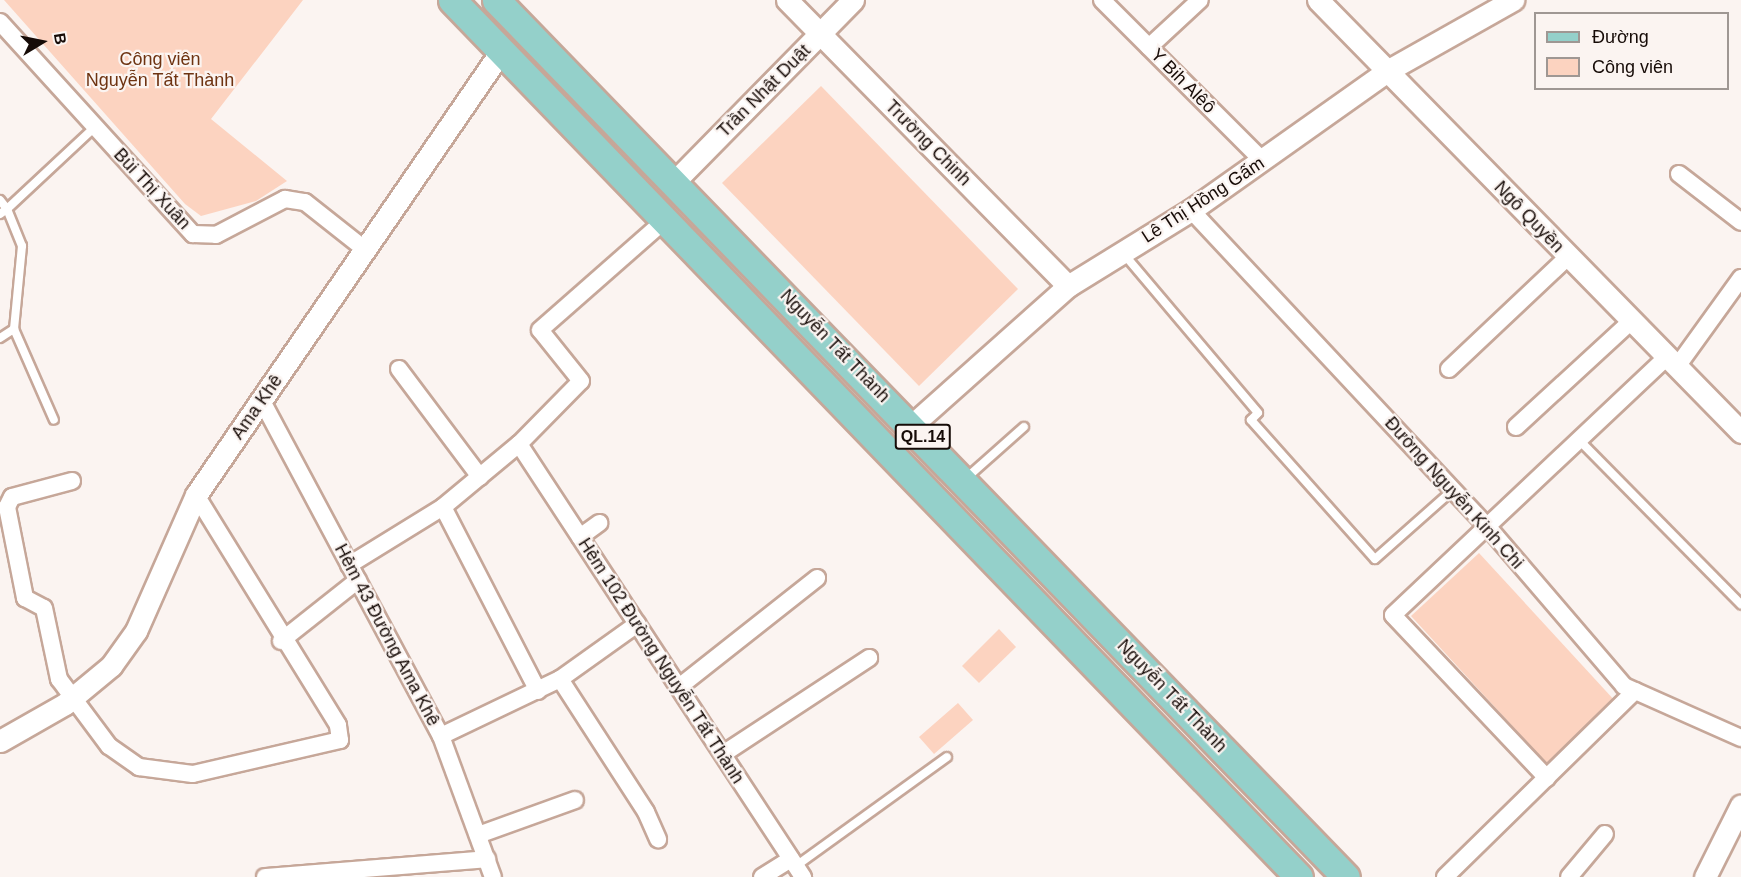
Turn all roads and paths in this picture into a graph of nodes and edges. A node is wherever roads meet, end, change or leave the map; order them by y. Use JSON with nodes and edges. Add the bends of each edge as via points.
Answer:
{"nodes":[{"id":1,"x":452,"y":0,"type":"edge"},
{"id":2,"x":496,"y":0,"type":"edge"},
{"id":3,"x":787,"y":0,"type":"edge"},
{"id":4,"x":853,"y":0,"type":"edge"},
{"id":5,"x":1102,"y":0,"type":"edge"},
{"id":6,"x":1200,"y":0,"type":"edge"},
{"id":7,"x":1318,"y":0,"type":"edge"},
{"id":8,"x":1513,"y":0,"type":"edge"},
{"id":9,"x":0,"y":22,"type":"edge"},
{"id":10,"x":524,"y":28,"type":"junction"},
{"id":11,"x":820,"y":34,"type":"junction"},
{"id":12,"x":1149,"y":47,"type":"junction"},
{"id":13,"x":502,"y":50,"type":"junction"},
{"id":14,"x":1387,"y":71,"type":"junction"},
{"id":15,"x":95,"y":127,"type":"junction"},
{"id":16,"x":1263,"y":161,"type":"junction"},
{"id":17,"x":1679,"y":174,"type":"dead end"},
{"id":18,"x":675,"y":181,"type":"junction"},
{"id":19,"x":0,"y":200,"type":"edge"},
{"id":20,"x":1191,"y":210,"type":"junction"},
{"id":21,"x":4,"y":211,"type":"edge"},
{"id":22,"x":664,"y":221,"type":"junction"},
{"id":23,"x":1741,"y":222,"type":"edge"},
{"id":24,"x":367,"y":251,"type":"junction"},
{"id":25,"x":1123,"y":252,"type":"junction"},
{"id":26,"x":1568,"y":257,"type":"junction"},
{"id":27,"x":1741,"y":278,"type":"edge"},
{"id":28,"x":1068,"y":286,"type":"junction"},
{"id":29,"x":1630,"y":322,"type":"junction"},
{"id":30,"x":14,"y":329,"type":"junction"},
{"id":31,"x":0,"y":338,"type":"edge"},
{"id":32,"x":1671,"y":363,"type":"junction"},
{"id":33,"x":399,"y":369,"type":"dead end"},
{"id":34,"x":1449,"y":369,"type":"dead end"},
{"id":35,"x":262,"y":401,"type":"junction"},
{"id":36,"x":54,"y":420,"type":"dead end"},
{"id":37,"x":912,"y":425,"type":"junction"},
{"id":38,"x":1024,"y":427,"type":"dead end"},
{"id":39,"x":1516,"y":427,"type":"dead end"},
{"id":40,"x":1741,"y":432,"type":"edge"},
{"id":41,"x":1579,"y":440,"type":"junction"},
{"id":42,"x":519,"y":444,"type":"junction"},
{"id":43,"x":480,"y":477,"type":"junction"},
{"id":44,"x":72,"y":480,"type":"dead end"},
{"id":45,"x":964,"y":480,"type":"junction"},
{"id":46,"x":1453,"y":490,"type":"junction"},
{"id":47,"x":196,"y":495,"type":"junction"},
{"id":48,"x":443,"y":507,"type":"junction"},
{"id":49,"x":599,"y":523,"type":"dead end"},
{"id":50,"x":1487,"y":526,"type":"junction"},
{"id":51,"x":580,"y":537,"type":"junction"},
{"id":52,"x":350,"y":565,"type":"junction"},
{"id":53,"x":817,"y":578,"type":"dead end"},
{"id":54,"x":358,"y":580,"type":"junction"},
{"id":55,"x":1741,"y":604,"type":"edge"},
{"id":56,"x":637,"y":624,"type":"junction"},
{"id":57,"x":281,"y":641,"type":"junction"},
{"id":58,"x":869,"y":658,"type":"dead end"},
{"id":59,"x":560,"y":679,"type":"junction"},
{"id":60,"x":679,"y":687,"type":"junction"},
{"id":61,"x":538,"y":691,"type":"junction"},
{"id":62,"x":1635,"y":691,"type":"junction"},
{"id":63,"x":72,"y":698,"type":"junction"},
{"id":64,"x":441,"y":736,"type":"junction"},
{"id":65,"x":1741,"y":738,"type":"edge"},
{"id":66,"x":0,"y":741,"type":"edge"},
{"id":67,"x":723,"y":754,"type":"junction"},
{"id":68,"x":947,"y":757,"type":"dead end"},
{"id":69,"x":1547,"y":777,"type":"junction"},
{"id":70,"x":575,"y":800,"type":"dead end"},
{"id":71,"x":1741,"y":805,"type":"edge"},
{"id":72,"x":1605,"y":834,"type":"dead end"},
{"id":73,"x":478,"y":835,"type":"junction"},
{"id":74,"x":658,"y":839,"type":"dead end"},
{"id":75,"x":487,"y":859,"type":"junction"},
{"id":76,"x":796,"y":867,"type":"edge"},
{"id":77,"x":317,"y":875,"type":"edge"},
{"id":78,"x":265,"y":877,"type":"edge"},
{"id":79,"x":493,"y":877,"type":"edge"},
{"id":80,"x":762,"y":877,"type":"edge"},
{"id":81,"x":1299,"y":877,"type":"edge"},
{"id":82,"x":1346,"y":877,"type":"edge"},
{"id":83,"x":1445,"y":877,"type":"edge"},
{"id":84,"x":1569,"y":877,"type":"edge"},
{"id":85,"x":1705,"y":877,"type":"edge"}],
"edges":[{"from":1,"to":13,"type":"main road","name":"Nguyễn Tất Thành","number":"QL.14"},
{"from":2,"to":10,"type":"main road","name":"Nguyễn Tất Thành","number":"QL.14"},
{"from":3,"to":11,"type":"street","name":"Trường Chinh"},
{"from":4,"to":11,"type":"street","name":"Trần Nhật Duật"},
{"from":5,"to":12,"type":"street","name":"Y Bih Alêô"},
{"from":6,"to":12,"type":"street"},
{"from":7,"to":14,"type":"street","name":"Ngô Quyền"},
{"from":8,"to":14,"type":"street","name":"Lê Thị Hồng Gấm"},
{"from":9,"to":15,"type":"street","name":"Bùi Thị Xuân"},
{"from":10,"to":13,"type":"main road"},
{"from":10,"to":18,"type":"main road","name":"Nguyễn Tất Thành","number":"QL.14"},
{"from":11,"to":18,"type":"street","name":"Trần Nhật Duật"},
{"from":11,"to":28,"type":"street","name":"Trường Chinh"},
{"from":12,"to":16,"type":"street","name":"Y Bih Alêô"},
{"from":13,"to":22,"type":"main road","name":"Nguyễn Tất Thành","number":"QL.14"},
{"from":13,"to":24,"type":"street","name":"Ama Khê"},
{"from":14,"to":16,"type":"street","name":"Lê Thị Hồng Gấm"},
{"from":14,"to":26,"type":"street","name":"Ngô Quyền"},
{"from":15,"to":21,"type":"lane"},
{"from":15,"to":24,"type":"street","name":"Bùi Thị Xuân","via":[[194,234],[216,235],[285,199],[305,202]]},
{"from":16,"to":20,"type":"street","name":"Lê Thị Hồng Gấm"},
{"from":17,"to":23,"type":"street"},
{"from":18,"to":37,"type":"main road","name":"Nguyễn Tất Thành","number":"QL.14"},
{"from":19,"to":21,"type":"lane"},
{"from":20,"to":25,"type":"street","name":"Lê Thị Hồng Gấm"},
{"from":20,"to":46,"type":"street","name":"Đường Nguyễn Kinh Chi"},
{"from":21,"to":30,"type":"lane","via":[[22,246]]},
{"from":22,"to":42,"type":"street","via":[[540,330],[581,381]]},
{"from":22,"to":81,"type":"main road","name":"Nguyễn Tất Thành","number":"QL.14"},
{"from":24,"to":35,"type":"street","name":"Ama Khê"},
{"from":25,"to":28,"type":"street","name":"Lê Thị Hồng Gấm"},
{"from":25,"to":46,"type":"lane","via":[[1258,413],[1251,420],[1375,559]]},
{"from":26,"to":29,"type":"street","name":"Ngô Quyền"},
{"from":26,"to":34,"type":"street"},
{"from":27,"to":32,"type":"street"},
{"from":28,"to":37,"type":"street","name":"Lê Thị Hồng Gấm"},
{"from":29,"to":32,"type":"street","name":"Ngô Quyền"},
{"from":29,"to":39,"type":"street"},
{"from":30,"to":31,"type":"lane"},
{"from":30,"to":36,"type":"lane"},
{"from":32,"to":40,"type":"street","name":"Ngô Quyền"},
{"from":32,"to":41,"type":"street"},
{"from":33,"to":43,"type":"street"},
{"from":35,"to":47,"type":"street","name":"Ama Khê"},
{"from":35,"to":52,"type":"street","name":"Hẻm 43 Đường Ama Khê"},
{"from":37,"to":45,"type":"main road","name":"Nguyễn Tất Thành","number":"QL.14"},
{"from":38,"to":45,"type":"lane"},
{"from":41,"to":50,"type":"street"},
{"from":41,"to":55,"type":"lane"},
{"from":42,"to":43,"type":"street"},
{"from":42,"to":51,"type":"street","name":"Hẻm 102 Đường Nguyễn Tất Thành"},
{"from":43,"to":48,"type":"street"},
{"from":44,"to":63,"type":"street","via":[[7,503],[25,598],[44,608],[56,672]]},
{"from":45,"to":82,"type":"main road","name":"Nguyễn Tất Thành","number":"QL.14"},
{"from":46,"to":50,"type":"street","name":"Đường Nguyễn Kinh Chi"},
{"from":47,"to":57,"type":"street"},
{"from":47,"to":63,"type":"street","name":"Ama Khê","via":[[136,631],[111,666]]},
{"from":48,"to":52,"type":"street"},
{"from":48,"to":61,"type":"street"},
{"from":49,"to":51,"type":"street"},
{"from":50,"to":62,"type":"street","name":"Đường Nguyễn Kinh Chi","via":[[1624,686]]},
{"from":50,"to":69,"type":"street","via":[[1394,615]]},
{"from":51,"to":56,"type":"street","name":"Hẻm 102 Đường Nguyễn Tất Thành"},
{"from":52,"to":54,"type":"street","name":"Hẻm 43 Đường Ama Khê"},
{"from":53,"to":60,"type":"street"},
{"from":54,"to":57,"type":"street"},
{"from":54,"to":64,"type":"street","name":"Hẻm 43 Đường Ama Khê"},
{"from":56,"to":59,"type":"street"},
{"from":56,"to":60,"type":"street","name":"Hẻm 102 Đường Nguyễn Tất Thành"},
{"from":57,"to":63,"type":"street","via":[[338,725],[340,740],[207,772],[162,771],[127,761]]},
{"from":58,"to":67,"type":"street"},
{"from":59,"to":61,"type":"street"},
{"from":59,"to":74,"type":"street","via":[[646,812]]},
{"from":60,"to":67,"type":"street","name":"Hẻm 102 Đường Nguyễn Tất Thành"},
{"from":61,"to":64,"type":"street"},
{"from":62,"to":65,"type":"street","name":"Đường Nguyễn Kinh Chi"},
{"from":62,"to":69,"type":"street"},
{"from":63,"to":66,"type":"street","name":"Ama Khê"},
{"from":64,"to":73,"type":"street","name":"Hẻm 43 Đường Ama Khê"},
{"from":67,"to":76,"type":"street","name":"Hẻm 102 Đường Nguyễn Tất Thành"},
{"from":68,"to":76,"type":"lane"},
{"from":69,"to":83,"type":"street"},
{"from":70,"to":73,"type":"street"},
{"from":71,"to":85,"type":"street"},
{"from":72,"to":84,"type":"street"},
{"from":73,"to":75,"type":"street","name":"Hẻm 43 Đường Ama Khê"},
{"from":75,"to":77,"type":"street"},
{"from":75,"to":79,"type":"street","name":"Hẻm 43 Đường Ama Khê"},
{"from":76,"to":80,"type":"street"},
{"from":77,"to":78,"type":"street"}]}
